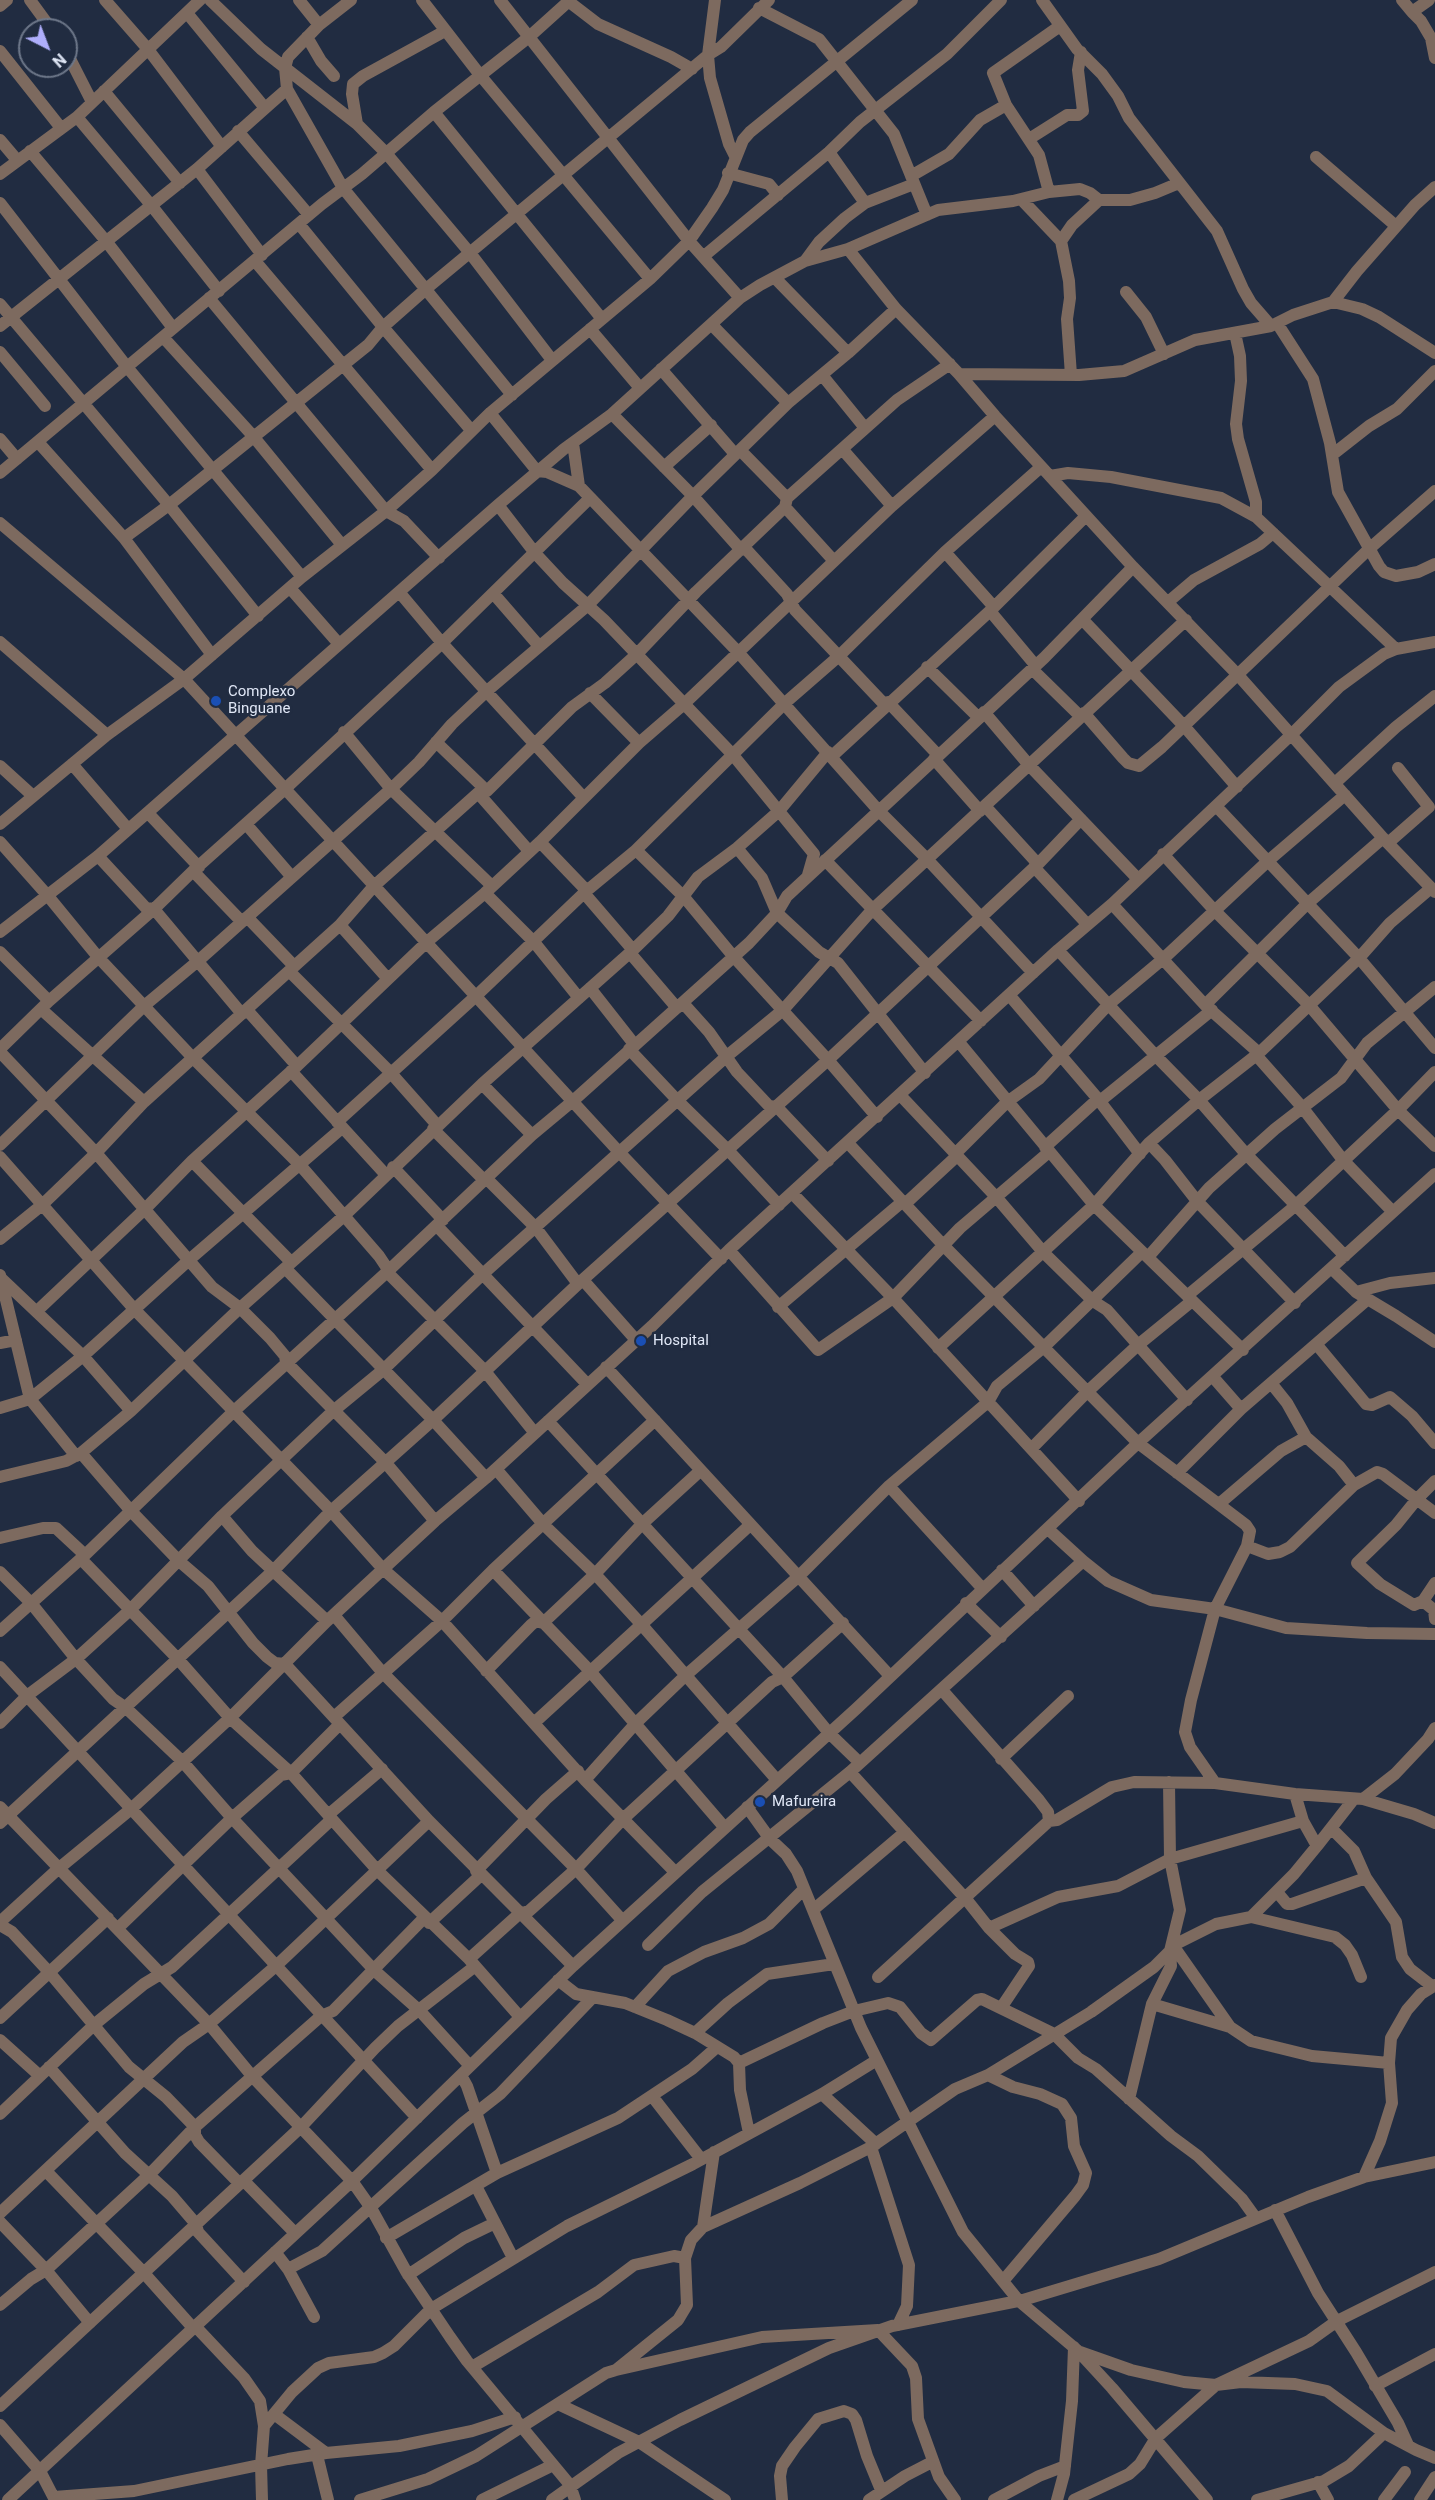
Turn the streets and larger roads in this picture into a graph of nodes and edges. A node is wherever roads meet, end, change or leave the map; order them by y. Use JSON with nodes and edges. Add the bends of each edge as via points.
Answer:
{"nodes":[{"id":1,"x":8,"y":0,"type":"edge"},
{"id":2,"x":30,"y":0,"type":"edge"},
{"id":3,"x":105,"y":0,"type":"edge"},
{"id":4,"x":200,"y":0,"type":"edge"},
{"id":5,"x":210,"y":0,"type":"edge"},
{"id":6,"x":299,"y":0,"type":"edge"},
{"id":7,"x":351,"y":0,"type":"edge"},
{"id":8,"x":422,"y":0,"type":"edge"},
{"id":9,"x":500,"y":0,"type":"edge"},
{"id":10,"x":715,"y":0,"type":"edge"},
{"id":11,"x":912,"y":0,"type":"edge"},
{"id":12,"x":1001,"y":0,"type":"edge"},
{"id":13,"x":1042,"y":0,"type":"edge"},
{"id":14,"x":1402,"y":0,"type":"edge"},
{"id":15,"x":569,"y":1,"type":"edge"},
{"id":16,"x":764,"y":4,"type":"edge"},
{"id":17,"x":1421,"y":5,"type":"edge"},
{"id":18,"x":0,"y":6,"type":"edge"},
{"id":19,"x":187,"y":14,"type":"junction"},
{"id":20,"x":43,"y":18,"type":"edge"},
{"id":21,"x":319,"y":25,"type":"junction"},
{"id":22,"x":1060,"y":26,"type":"junction"},
{"id":23,"x":445,"y":31,"type":"junction"},
{"id":24,"x":307,"y":37,"type":"junction"},
{"id":25,"x":530,"y":37,"type":"junction"},
{"id":26,"x":147,"y":48,"type":"junction"},
{"id":27,"x":0,"y":51,"type":"edge"},
{"id":28,"x":1081,"y":52,"type":"junction"},
{"id":29,"x":708,"y":55,"type":"junction"},
{"id":30,"x":1435,"y":58,"type":"edge"},
{"id":31,"x":835,"y":62,"type":"junction"},
{"id":32,"x":285,"y":68,"type":"junction"},
{"id":33,"x":692,"y":69,"type":"junction"},
{"id":34,"x":78,"y":75,"type":"edge"},
{"id":35,"x":480,"y":75,"type":"junction"},
{"id":36,"x":334,"y":76,"type":"dead end"},
{"id":37,"x":286,"y":89,"type":"junction"},
{"id":38,"x":104,"y":91,"type":"junction"},
{"id":39,"x":92,"y":102,"type":"junction"},
{"id":40,"x":1006,"y":105,"type":"junction"},
{"id":41,"x":265,"y":108,"type":"junction"},
{"id":42,"x":875,"y":110,"type":"junction"},
{"id":43,"x":434,"y":112,"type":"junction"},
{"id":44,"x":77,"y":117,"type":"junction"},
{"id":45,"x":357,"y":124,"type":"junction"},
{"id":46,"x":61,"y":128,"type":"junction"},
{"id":47,"x":238,"y":132,"type":"junction"},
{"id":48,"x":608,"y":139,"type":"junction"},
{"id":49,"x":1029,"y":139,"type":"junction"},
{"id":50,"x":0,"y":140,"type":"edge"},
{"id":51,"x":222,"y":147,"type":"junction"},
{"id":52,"x":30,"y":151,"type":"junction"},
{"id":53,"x":829,"y":152,"type":"junction"},
{"id":54,"x":386,"y":153,"type":"junction"},
{"id":55,"x":735,"y":156,"type":"junction"},
{"id":56,"x":1316,"y":157,"type":"dead end"},
{"id":57,"x":17,"y":160,"type":"junction"},
{"id":58,"x":197,"y":169,"type":"junction"},
{"id":59,"x":728,"y":173,"type":"junction"},
{"id":60,"x":0,"y":174,"type":"edge"},
{"id":61,"x":563,"y":176,"type":"junction"},
{"id":62,"x":912,"y":180,"type":"junction"},
{"id":63,"x":180,"y":183,"type":"junction"},
{"id":64,"x":1179,"y":183,"type":"junction"},
{"id":65,"x":1435,"y":187,"type":"edge"},
{"id":66,"x":343,"y":188,"type":"junction"},
{"id":67,"x":1049,"y":192,"type":"junction"},
{"id":68,"x":778,"y":195,"type":"junction"},
{"id":69,"x":1021,"y":199,"type":"junction"},
{"id":70,"x":1099,"y":200,"type":"junction"},
{"id":71,"x":865,"y":202,"type":"junction"},
{"id":72,"x":0,"y":203,"type":"edge"},
{"id":73,"x":152,"y":205,"type":"junction"},
{"id":74,"x":518,"y":213,"type":"junction"},
{"id":75,"x":927,"y":214,"type":"junction"},
{"id":76,"x":309,"y":215,"type":"junction"},
{"id":77,"x":298,"y":224,"type":"junction"},
{"id":78,"x":1396,"y":226,"type":"junction"},
{"id":79,"x":106,"y":241,"type":"junction"},
{"id":80,"x":689,"y":241,"type":"junction"},
{"id":81,"x":1061,"y":241,"type":"junction"},
{"id":82,"x":848,"y":249,"type":"junction"},
{"id":83,"x":470,"y":253,"type":"junction"},
{"id":84,"x":704,"y":256,"type":"junction"},
{"id":85,"x":258,"y":258,"type":"junction"},
{"id":86,"x":805,"y":261,"type":"junction"},
{"id":87,"x":775,"y":278,"type":"junction"},
{"id":88,"x":58,"y":279,"type":"junction"},
{"id":89,"x":650,"y":279,"type":"junction"},
{"id":90,"x":426,"y":290,"type":"junction"},
{"id":91,"x":1126,"y":292,"type":"dead end"},
{"id":92,"x":214,"y":295,"type":"junction"},
{"id":93,"x":740,"y":298,"type":"junction"},
{"id":94,"x":1333,"y":302,"type":"junction"},
{"id":95,"x":0,"y":304,"type":"edge"},
{"id":96,"x":896,"y":309,"type":"junction"},
{"id":97,"x":10,"y":318,"type":"junction"},
{"id":98,"x":602,"y":319,"type":"junction"},
{"id":99,"x":1274,"y":324,"type":"junction"},
{"id":100,"x":0,"y":326,"type":"edge"},
{"id":101,"x":712,"y":326,"type":"junction"},
{"id":102,"x":382,"y":327,"type":"junction"},
{"id":103,"x":173,"y":328,"type":"junction"},
{"id":104,"x":590,"y":328,"type":"junction"},
{"id":105,"x":1235,"y":333,"type":"junction"},
{"id":106,"x":163,"y":337,"type":"junction"},
{"id":107,"x":0,"y":352,"type":"edge"},
{"id":108,"x":848,"y":353,"type":"junction"},
{"id":109,"x":1435,"y":353,"type":"edge"},
{"id":110,"x":1164,"y":354,"type":"junction"},
{"id":111,"x":552,"y":360,"type":"junction"},
{"id":112,"x":950,"y":364,"type":"junction"},
{"id":113,"x":342,"y":365,"type":"junction"},
{"id":114,"x":127,"y":367,"type":"junction"},
{"id":115,"x":661,"y":369,"type":"junction"},
{"id":116,"x":1435,"y":371,"type":"edge"},
{"id":117,"x":959,"y":374,"type":"junction"},
{"id":118,"x":822,"y":375,"type":"junction"},
{"id":119,"x":1071,"y":375,"type":"junction"},
{"id":120,"x":640,"y":388,"type":"junction"},
{"id":121,"x":512,"y":395,"type":"junction"},
{"id":122,"x":296,"y":401,"type":"junction"},
{"id":123,"x":788,"y":403,"type":"junction"},
{"id":124,"x":83,"y":404,"type":"junction"},
{"id":125,"x":45,"y":406,"type":"dead end"},
{"id":126,"x":490,"y":413,"type":"junction"},
{"id":127,"x":612,"y":414,"type":"junction"},
{"id":128,"x":995,"y":416,"type":"junction"},
{"id":129,"x":711,"y":425,"type":"junction"},
{"id":130,"x":865,"y":428,"type":"junction"},
{"id":131,"x":471,"y":430,"type":"junction"},
{"id":132,"x":253,"y":436,"type":"junction"},
{"id":133,"x":0,"y":439,"type":"edge"},
{"id":134,"x":38,"y":442,"type":"junction"},
{"id":135,"x":573,"y":443,"type":"junction"},
{"id":136,"x":843,"y":450,"type":"junction"},
{"id":137,"x":738,"y":452,"type":"junction"},
{"id":138,"x":1332,"y":455,"type":"junction"},
{"id":139,"x":17,"y":459,"type":"junction"},
{"id":140,"x":664,"y":467,"type":"junction"},
{"id":141,"x":214,"y":468,"type":"junction"},
{"id":142,"x":432,"y":470,"type":"junction"},
{"id":143,"x":537,"y":471,"type":"junction"},
{"id":144,"x":1045,"y":472,"type":"junction"},
{"id":145,"x":0,"y":473,"type":"edge"},
{"id":146,"x":579,"y":486,"type":"junction"},
{"id":147,"x":1435,"y":491,"type":"edge"},
{"id":148,"x":693,"y":496,"type":"junction"},
{"id":149,"x":590,"y":498,"type":"junction"},
{"id":150,"x":786,"y":503,"type":"junction"},
{"id":151,"x":169,"y":505,"type":"junction"},
{"id":152,"x":498,"y":505,"type":"junction"},
{"id":153,"x":892,"y":506,"type":"junction"},
{"id":154,"x":386,"y":510,"type":"junction"},
{"id":155,"x":1086,"y":516,"type":"junction"},
{"id":156,"x":1256,"y":517,"type":"junction"},
{"id":157,"x":2,"y":530,"type":"edge"},
{"id":158,"x":1273,"y":533,"type":"junction"},
{"id":159,"x":124,"y":538,"type":"junction"},
{"id":160,"x":342,"y":545,"type":"junction"},
{"id":161,"x":742,"y":548,"type":"junction"},
{"id":162,"x":1369,"y":549,"type":"junction"},
{"id":163,"x":642,"y":552,"type":"junction"},
{"id":164,"x":945,"y":552,"type":"junction"},
{"id":165,"x":535,"y":553,"type":"junction"},
{"id":166,"x":439,"y":558,"type":"junction"},
{"id":167,"x":834,"y":561,"type":"junction"},
{"id":168,"x":1435,"y":564,"type":"edge"},
{"id":169,"x":1133,"y":567,"type":"junction"},
{"id":170,"x":302,"y":577,"type":"junction"},
{"id":171,"x":1330,"y":586,"type":"junction"},
{"id":172,"x":290,"y":588,"type":"junction"},
{"id":173,"x":400,"y":592,"type":"junction"},
{"id":174,"x":493,"y":593,"type":"junction"},
{"id":175,"x":688,"y":601,"type":"junction"},
{"id":176,"x":790,"y":602,"type":"junction"},
{"id":177,"x":1168,"y":602,"type":"junction"},
{"id":178,"x":588,"y":606,"type":"junction"},
{"id":179,"x":992,"y":609,"type":"junction"},
{"id":180,"x":258,"y":616,"type":"junction"},
{"id":181,"x":1082,"y":619,"type":"junction"},
{"id":182,"x":1186,"y":620,"type":"junction"},
{"id":183,"x":0,"y":642,"type":"edge"},
{"id":184,"x":1435,"y":642,"type":"edge"},
{"id":185,"x":442,"y":643,"type":"junction"},
{"id":186,"x":339,"y":644,"type":"junction"},
{"id":187,"x":539,"y":646,"type":"junction"},
{"id":188,"x":1396,"y":649,"type":"junction"},
{"id":189,"x":738,"y":652,"type":"junction"},
{"id":190,"x":637,"y":654,"type":"junction"},
{"id":191,"x":212,"y":655,"type":"junction"},
{"id":192,"x":839,"y":656,"type":"junction"},
{"id":193,"x":1034,"y":667,"type":"junction"},
{"id":194,"x":927,"y":668,"type":"junction"},
{"id":195,"x":1132,"y":671,"type":"junction"},
{"id":196,"x":1238,"y":675,"type":"junction"},
{"id":197,"x":184,"y":678,"type":"junction"},
{"id":198,"x":487,"y":691,"type":"junction"},
{"id":199,"x":590,"y":693,"type":"junction"},
{"id":200,"x":1435,"y":696,"type":"edge"},
{"id":201,"x":684,"y":704,"type":"junction"},
{"id":202,"x":785,"y":704,"type":"junction"},
{"id":203,"x":887,"y":704,"type":"junction"},
{"id":204,"x":1082,"y":714,"type":"junction"},
{"id":205,"x":981,"y":715,"type":"junction"},
{"id":206,"x":1184,"y":726,"type":"junction"},
{"id":207,"x":344,"y":732,"type":"junction"},
{"id":208,"x":107,"y":735,"type":"junction"},
{"id":209,"x":237,"y":735,"type":"junction"},
{"id":210,"x":1291,"y":735,"type":"junction"},
{"id":211,"x":436,"y":742,"type":"junction"},
{"id":212,"x":535,"y":743,"type":"junction"},
{"id":213,"x":639,"y":743,"type":"junction"},
{"id":214,"x":733,"y":755,"type":"junction"},
{"id":215,"x":829,"y":755,"type":"junction"},
{"id":216,"x":936,"y":757,"type":"junction"},
{"id":217,"x":72,"y":764,"type":"junction"},
{"id":218,"x":1029,"y":765,"type":"junction"},
{"id":219,"x":0,"y":766,"type":"edge"},
{"id":220,"x":1398,"y":768,"type":"dead end"},
{"id":221,"x":1335,"y":783,"type":"junction"},
{"id":222,"x":1237,"y":787,"type":"junction"},
{"id":223,"x":286,"y":788,"type":"junction"},
{"id":224,"x":391,"y":789,"type":"junction"},
{"id":225,"x":483,"y":792,"type":"junction"},
{"id":226,"x":1345,"y":795,"type":"junction"},
{"id":227,"x":33,"y":796,"type":"junction"},
{"id":228,"x":584,"y":798,"type":"junction"},
{"id":229,"x":1432,"y":802,"type":"edge"},
{"id":230,"x":1216,"y":806,"type":"junction"},
{"id":231,"x":982,"y":809,"type":"junction"},
{"id":232,"x":779,"y":811,"type":"junction"},
{"id":233,"x":879,"y":812,"type":"junction"},
{"id":234,"x":148,"y":813,"type":"junction"},
{"id":235,"x":1081,"y":819,"type":"junction"},
{"id":236,"x":0,"y":824,"type":"edge"},
{"id":237,"x":246,"y":824,"type":"junction"},
{"id":238,"x":128,"y":829,"type":"junction"},
{"id":239,"x":435,"y":833,"type":"junction"},
{"id":240,"x":333,"y":840,"type":"junction"},
{"id":241,"x":1385,"y":840,"type":"junction"},
{"id":242,"x":0,"y":842,"type":"edge"},
{"id":243,"x":540,"y":842,"type":"junction"},
{"id":244,"x":738,"y":848,"type":"junction"},
{"id":245,"x":636,"y":850,"type":"junction"},
{"id":246,"x":529,"y":851,"type":"junction"},
{"id":247,"x":1163,"y":854,"type":"junction"},
{"id":248,"x":98,"y":856,"type":"junction"},
{"id":249,"x":927,"y":859,"type":"junction"},
{"id":250,"x":825,"y":860,"type":"junction"},
{"id":251,"x":1268,"y":861,"type":"junction"},
{"id":252,"x":1036,"y":866,"type":"junction"},
{"id":253,"x":196,"y":869,"type":"junction"},
{"id":254,"x":291,"y":876,"type":"junction"},
{"id":255,"x":808,"y":876,"type":"junction"},
{"id":256,"x":1137,"y":878,"type":"junction"},
{"id":257,"x":374,"y":886,"type":"junction"},
{"id":258,"x":488,"y":890,"type":"junction"},
{"id":259,"x":1433,"y":890,"type":"edge"},
{"id":260,"x":585,"y":892,"type":"junction"},
{"id":261,"x":48,"y":896,"type":"junction"},
{"id":262,"x":684,"y":897,"type":"junction"},
{"id":263,"x":1112,"y":904,"type":"junction"},
{"id":264,"x":1307,"y":904,"type":"junction"},
{"id":265,"x":154,"y":909,"type":"junction"},
{"id":266,"x":872,"y":910,"type":"junction"},
{"id":267,"x":1215,"y":910,"type":"junction"},
{"id":268,"x":777,"y":913,"type":"junction"},
{"id":269,"x":982,"y":917,"type":"junction"},
{"id":270,"x":244,"y":919,"type":"junction"},
{"id":271,"x":1087,"y":924,"type":"junction"},
{"id":272,"x":340,"y":925,"type":"junction"},
{"id":273,"x":0,"y":932,"type":"edge"},
{"id":274,"x":428,"y":941,"type":"junction"},
{"id":275,"x":534,"y":942,"type":"junction"},
{"id":276,"x":1058,"y":950,"type":"junction"},
{"id":277,"x":0,"y":952,"type":"edge"},
{"id":278,"x":632,"y":952,"type":"junction"},
{"id":279,"x":1259,"y":953,"type":"junction"},
{"id":280,"x":733,"y":956,"type":"junction"},
{"id":281,"x":98,"y":957,"type":"junction"},
{"id":282,"x":831,"y":957,"type":"junction"},
{"id":283,"x":1359,"y":958,"type":"junction"},
{"id":284,"x":1163,"y":959,"type":"junction"},
{"id":285,"x":198,"y":961,"type":"junction"},
{"id":286,"x":929,"y":966,"type":"junction"},
{"id":287,"x":292,"y":969,"type":"junction"},
{"id":288,"x":1033,"y":973,"type":"junction"},
{"id":289,"x":388,"y":979,"type":"junction"},
{"id":290,"x":1435,"y":987,"type":"edge"},
{"id":291,"x":590,"y":988,"type":"junction"},
{"id":292,"x":476,"y":996,"type":"junction"},
{"id":293,"x":1010,"y":996,"type":"junction"},
{"id":294,"x":579,"y":998,"type":"junction"},
{"id":295,"x":45,"y":1005,"type":"junction"},
{"id":296,"x":680,"y":1005,"type":"junction"},
{"id":297,"x":1108,"y":1005,"type":"junction"},
{"id":298,"x":1309,"y":1005,"type":"junction"},
{"id":299,"x":144,"y":1006,"type":"junction"},
{"id":300,"x":1209,"y":1008,"type":"junction"},
{"id":301,"x":783,"y":1010,"type":"junction"},
{"id":302,"x":245,"y":1012,"type":"junction"},
{"id":303,"x":1405,"y":1012,"type":"junction"},
{"id":304,"x":877,"y":1014,"type":"junction"},
{"id":305,"x":981,"y":1021,"type":"junction"},
{"id":306,"x":341,"y":1022,"type":"junction"},
{"id":307,"x":958,"y":1041,"type":"junction"},
{"id":308,"x":524,"y":1047,"type":"junction"},
{"id":309,"x":632,"y":1047,"type":"junction"},
{"id":310,"x":1435,"y":1048,"type":"edge"},
{"id":311,"x":0,"y":1050,"type":"edge"},
{"id":312,"x":1258,"y":1054,"type":"junction"},
{"id":313,"x":1060,"y":1055,"type":"junction"},
{"id":314,"x":93,"y":1056,"type":"junction"},
{"id":315,"x":727,"y":1056,"type":"junction"},
{"id":316,"x":1156,"y":1056,"type":"junction"},
{"id":317,"x":193,"y":1058,"type":"junction"},
{"id":318,"x":1355,"y":1058,"type":"junction"},
{"id":319,"x":828,"y":1059,"type":"junction"},
{"id":320,"x":294,"y":1068,"type":"junction"},
{"id":321,"x":390,"y":1072,"type":"junction"},
{"id":322,"x":925,"y":1072,"type":"junction"},
{"id":323,"x":1435,"y":1072,"type":"edge"},
{"id":324,"x":482,"y":1084,"type":"junction"},
{"id":325,"x":901,"y":1096,"type":"junction"},
{"id":326,"x":574,"y":1100,"type":"junction"},
{"id":327,"x":1099,"y":1100,"type":"junction"},
{"id":328,"x":1199,"y":1100,"type":"junction"},
{"id":329,"x":46,"y":1101,"type":"junction"},
{"id":330,"x":678,"y":1101,"type":"junction"},
{"id":331,"x":144,"y":1102,"type":"junction"},
{"id":332,"x":1007,"y":1102,"type":"junction"},
{"id":333,"x":777,"y":1107,"type":"junction"},
{"id":334,"x":1302,"y":1107,"type":"junction"},
{"id":335,"x":1398,"y":1110,"type":"junction"},
{"id":336,"x":248,"y":1111,"type":"junction"},
{"id":337,"x":876,"y":1117,"type":"junction"},
{"id":338,"x":340,"y":1125,"type":"junction"},
{"id":339,"x":435,"y":1127,"type":"junction"},
{"id":340,"x":532,"y":1135,"type":"junction"},
{"id":341,"x":848,"y":1143,"type":"junction"},
{"id":342,"x":1149,"y":1143,"type":"junction"},
{"id":343,"x":0,"y":1145,"type":"edge"},
{"id":344,"x":1435,"y":1146,"type":"edge"},
{"id":345,"x":1047,"y":1149,"type":"junction"},
{"id":346,"x":728,"y":1150,"type":"junction"},
{"id":347,"x":96,"y":1153,"type":"junction"},
{"id":348,"x":620,"y":1153,"type":"junction"},
{"id":349,"x":957,"y":1154,"type":"junction"},
{"id":350,"x":1140,"y":1154,"type":"junction"},
{"id":351,"x":1246,"y":1154,"type":"junction"},
{"id":352,"x":0,"y":1157,"type":"edge"},
{"id":353,"x":1343,"y":1160,"type":"junction"},
{"id":354,"x":192,"y":1161,"type":"junction"},
{"id":355,"x":828,"y":1161,"type":"junction"},
{"id":356,"x":300,"y":1165,"type":"junction"},
{"id":357,"x":390,"y":1171,"type":"junction"},
{"id":358,"x":1435,"y":1174,"type":"edge"},
{"id":359,"x":485,"y":1179,"type":"junction"},
{"id":360,"x":793,"y":1194,"type":"junction"},
{"id":361,"x":997,"y":1198,"type":"junction"},
{"id":362,"x":1197,"y":1201,"type":"junction"},
{"id":363,"x":904,"y":1203,"type":"junction"},
{"id":364,"x":669,"y":1204,"type":"junction"},
{"id":365,"x":42,"y":1205,"type":"junction"},
{"id":366,"x":779,"y":1205,"type":"junction"},
{"id":367,"x":1094,"y":1205,"type":"junction"},
{"id":368,"x":1295,"y":1206,"type":"junction"},
{"id":369,"x":146,"y":1208,"type":"junction"},
{"id":370,"x":1393,"y":1212,"type":"junction"},
{"id":371,"x":243,"y":1214,"type":"junction"},
{"id":372,"x":345,"y":1215,"type":"junction"},
{"id":373,"x":440,"y":1223,"type":"junction"},
{"id":374,"x":536,"y":1228,"type":"junction"},
{"id":375,"x":0,"y":1239,"type":"edge"},
{"id":376,"x":945,"y":1246,"type":"junction"},
{"id":377,"x":1242,"y":1249,"type":"junction"},
{"id":378,"x":847,"y":1250,"type":"junction"},
{"id":379,"x":1044,"y":1253,"type":"junction"},
{"id":380,"x":725,"y":1254,"type":"junction"},
{"id":381,"x":1145,"y":1254,"type":"junction"},
{"id":382,"x":1345,"y":1256,"type":"junction"},
{"id":383,"x":91,"y":1260,"type":"junction"},
{"id":384,"x":189,"y":1260,"type":"junction"},
{"id":385,"x":288,"y":1265,"type":"junction"},
{"id":386,"x":1332,"y":1269,"type":"junction"},
{"id":387,"x":387,"y":1272,"type":"junction"},
{"id":388,"x":484,"y":1273,"type":"junction"},
{"id":389,"x":1,"y":1277,"type":"edge"},
{"id":390,"x":1435,"y":1278,"type":"edge"},
{"id":391,"x":580,"y":1282,"type":"junction"},
{"id":392,"x":1356,"y":1292,"type":"junction"},
{"id":393,"x":996,"y":1297,"type":"junction"},
{"id":394,"x":893,"y":1298,"type":"junction"},
{"id":395,"x":1190,"y":1298,"type":"junction"},
{"id":396,"x":1368,"y":1299,"type":"junction"},
{"id":397,"x":1093,"y":1301,"type":"junction"},
{"id":398,"x":1294,"y":1303,"type":"junction"},
{"id":399,"x":778,"y":1307,"type":"junction"},
{"id":400,"x":240,"y":1308,"type":"junction"},
{"id":401,"x":135,"y":1310,"type":"junction"},
{"id":402,"x":37,"y":1311,"type":"junction"},
{"id":403,"x":336,"y":1319,"type":"junction"},
{"id":404,"x":435,"y":1319,"type":"junction"},
{"id":405,"x":534,"y":1325,"type":"junction"},
{"id":406,"x":16,"y":1340,"type":"junction"},
{"id":407,"x":636,"y":1340,"type":"junction"},
{"id":408,"x":1435,"y":1342,"type":"edge"},
{"id":409,"x":0,"y":1343,"type":"edge"},
{"id":410,"x":1138,"y":1345,"type":"junction"},
{"id":411,"x":1317,"y":1345,"type":"junction"},
{"id":412,"x":1044,"y":1347,"type":"junction"},
{"id":413,"x":938,"y":1348,"type":"junction"},
{"id":414,"x":1244,"y":1350,"type":"junction"},
{"id":415,"x":83,"y":1356,"type":"junction"},
{"id":416,"x":183,"y":1360,"type":"junction"},
{"id":417,"x":286,"y":1362,"type":"junction"},
{"id":418,"x":606,"y":1367,"type":"junction"},
{"id":419,"x":383,"y":1370,"type":"junction"},
{"id":420,"x":484,"y":1370,"type":"junction"},
{"id":421,"x":1212,"y":1377,"type":"junction"},
{"id":422,"x":1271,"y":1383,"type":"junction"},
{"id":423,"x":587,"y":1384,"type":"junction"},
{"id":424,"x":1087,"y":1392,"type":"junction"},
{"id":425,"x":30,"y":1399,"type":"junction"},
{"id":426,"x":1186,"y":1400,"type":"junction"},
{"id":427,"x":988,"y":1402,"type":"junction"},
{"id":428,"x":0,"y":1408,"type":"edge"},
{"id":429,"x":1241,"y":1409,"type":"junction"},
{"id":430,"x":131,"y":1411,"type":"junction"},
{"id":431,"x":233,"y":1412,"type":"junction"},
{"id":432,"x":332,"y":1412,"type":"junction"},
{"id":433,"x":433,"y":1420,"type":"junction"},
{"id":434,"x":655,"y":1420,"type":"junction"},
{"id":435,"x":548,"y":1421,"type":"junction"},
{"id":436,"x":534,"y":1432,"type":"junction"},
{"id":437,"x":1306,"y":1437,"type":"junction"},
{"id":438,"x":1138,"y":1443,"type":"junction"},
{"id":439,"x":1435,"y":1443,"type":"edge"},
{"id":440,"x":1032,"y":1448,"type":"junction"},
{"id":441,"x":78,"y":1455,"type":"junction"},
{"id":442,"x":282,"y":1460,"type":"junction"},
{"id":443,"x":385,"y":1462,"type":"junction"},
{"id":444,"x":496,"y":1469,"type":"junction"},
{"id":445,"x":700,"y":1471,"type":"junction"},
{"id":446,"x":1177,"y":1473,"type":"junction"},
{"id":447,"x":597,"y":1476,"type":"junction"},
{"id":448,"x":0,"y":1477,"type":"edge"},
{"id":449,"x":486,"y":1478,"type":"junction"},
{"id":450,"x":1435,"y":1481,"type":"edge"},
{"id":451,"x":1354,"y":1485,"type":"junction"},
{"id":452,"x":889,"y":1486,"type":"junction"},
{"id":453,"x":1417,"y":1499,"type":"junction"},
{"id":454,"x":1079,"y":1501,"type":"junction"},
{"id":455,"x":1219,"y":1504,"type":"junction"},
{"id":456,"x":331,"y":1510,"type":"junction"},
{"id":457,"x":130,"y":1511,"type":"junction"},
{"id":458,"x":1435,"y":1513,"type":"edge"},
{"id":459,"x":222,"y":1516,"type":"junction"},
{"id":460,"x":435,"y":1521,"type":"junction"},
{"id":461,"x":642,"y":1524,"type":"junction"},
{"id":462,"x":544,"y":1525,"type":"junction"},
{"id":463,"x":750,"y":1525,"type":"junction"},
{"id":464,"x":1048,"y":1529,"type":"junction"},
{"id":465,"x":0,"y":1538,"type":"edge"},
{"id":466,"x":1247,"y":1546,"type":"junction"},
{"id":467,"x":83,"y":1557,"type":"junction"},
{"id":468,"x":179,"y":1561,"type":"junction"},
{"id":469,"x":1083,"y":1561,"type":"junction"},
{"id":470,"x":383,"y":1569,"type":"junction"},
{"id":471,"x":274,"y":1570,"type":"junction"},
{"id":472,"x":493,"y":1570,"type":"junction"},
{"id":473,"x":1002,"y":1570,"type":"junction"},
{"id":474,"x":0,"y":1572,"type":"edge"},
{"id":475,"x":595,"y":1574,"type":"junction"},
{"id":476,"x":798,"y":1577,"type":"junction"},
{"id":477,"x":690,"y":1578,"type":"junction"},
{"id":478,"x":1435,"y":1584,"type":"edge"},
{"id":479,"x":982,"y":1588,"type":"junction"},
{"id":480,"x":1423,"y":1601,"type":"junction"},
{"id":481,"x":966,"y":1603,"type":"junction"},
{"id":482,"x":31,"y":1604,"type":"junction"},
{"id":483,"x":1034,"y":1606,"type":"junction"},
{"id":484,"x":130,"y":1610,"type":"junction"},
{"id":485,"x":227,"y":1610,"type":"junction"},
{"id":486,"x":1215,"y":1610,"type":"junction"},
{"id":487,"x":330,"y":1618,"type":"junction"},
{"id":488,"x":1435,"y":1619,"type":"edge"},
{"id":489,"x":442,"y":1621,"type":"junction"},
{"id":490,"x":543,"y":1623,"type":"junction"},
{"id":491,"x":843,"y":1623,"type":"junction"},
{"id":492,"x":640,"y":1624,"type":"junction"},
{"id":493,"x":738,"y":1629,"type":"junction"},
{"id":494,"x":0,"y":1631,"type":"edge"},
{"id":495,"x":1435,"y":1634,"type":"edge"},
{"id":496,"x":1000,"y":1637,"type":"junction"},
{"id":497,"x":177,"y":1658,"type":"junction"},
{"id":498,"x":76,"y":1659,"type":"junction"},
{"id":499,"x":285,"y":1665,"type":"junction"},
{"id":500,"x":0,"y":1667,"type":"edge"},
{"id":501,"x":589,"y":1670,"type":"junction"},
{"id":502,"x":486,"y":1671,"type":"junction"},
{"id":503,"x":382,"y":1672,"type":"junction"},
{"id":504,"x":685,"y":1676,"type":"junction"},
{"id":505,"x":890,"y":1676,"type":"junction"},
{"id":506,"x":783,"y":1677,"type":"junction"},
{"id":507,"x":942,"y":1690,"type":"junction"},
{"id":508,"x":28,"y":1695,"type":"junction"},
{"id":509,"x":1068,"y":1696,"type":"dead end"},
{"id":510,"x":126,"y":1708,"type":"junction"},
{"id":511,"x":230,"y":1718,"type":"junction"},
{"id":512,"x":337,"y":1720,"type":"junction"},
{"id":513,"x":534,"y":1722,"type":"junction"},
{"id":514,"x":0,"y":1723,"type":"edge"},
{"id":515,"x":636,"y":1723,"type":"junction"},
{"id":516,"x":727,"y":1724,"type":"junction"},
{"id":517,"x":1435,"y":1728,"type":"edge"},
{"id":518,"x":829,"y":1733,"type":"junction"},
{"id":519,"x":78,"y":1749,"type":"junction"},
{"id":520,"x":1001,"y":1758,"type":"junction"},
{"id":521,"x":182,"y":1761,"type":"junction"},
{"id":522,"x":859,"y":1762,"type":"junction"},
{"id":523,"x":382,"y":1769,"type":"junction"},
{"id":524,"x":676,"y":1772,"type":"junction"},
{"id":525,"x":850,"y":1772,"type":"junction"},
{"id":526,"x":291,"y":1773,"type":"junction"},
{"id":527,"x":582,"y":1775,"type":"junction"},
{"id":528,"x":777,"y":1780,"type":"junction"},
{"id":529,"x":1169,"y":1782,"type":"junction"},
{"id":530,"x":1215,"y":1783,"type":"junction"},
{"id":531,"x":1295,"y":1794,"type":"junction"},
{"id":532,"x":1358,"y":1799,"type":"junction"},
{"id":533,"x":747,"y":1808,"type":"junction"},
{"id":534,"x":131,"y":1809,"type":"junction"},
{"id":535,"x":3,"y":1815,"type":"edge"},
{"id":536,"x":232,"y":1818,"type":"junction"},
{"id":537,"x":329,"y":1818,"type":"junction"},
{"id":538,"x":526,"y":1819,"type":"junction"},
{"id":539,"x":622,"y":1819,"type":"junction"},
{"id":540,"x":429,"y":1821,"type":"junction"},
{"id":541,"x":1048,"y":1821,"type":"junction"},
{"id":542,"x":1303,"y":1821,"type":"junction"},
{"id":543,"x":1435,"y":1822,"type":"edge"},
{"id":544,"x":725,"y":1828,"type":"junction"},
{"id":545,"x":1331,"y":1828,"type":"junction"},
{"id":546,"x":905,"y":1832,"type":"junction"},
{"id":547,"x":770,"y":1839,"type":"junction"},
{"id":548,"x":1317,"y":1846,"type":"junction"},
{"id":549,"x":1170,"y":1858,"type":"junction"},
{"id":550,"x":182,"y":1865,"type":"junction"},
{"id":551,"x":278,"y":1867,"type":"junction"},
{"id":552,"x":58,"y":1869,"type":"junction"},
{"id":553,"x":576,"y":1869,"type":"junction"},
{"id":554,"x":378,"y":1871,"type":"junction"},
{"id":555,"x":675,"y":1872,"type":"junction"},
{"id":556,"x":479,"y":1873,"type":"junction"},
{"id":557,"x":1366,"y":1878,"type":"junction"},
{"id":558,"x":804,"y":1889,"type":"junction"},
{"id":559,"x":1277,"y":1892,"type":"junction"},
{"id":560,"x":966,"y":1899,"type":"junction"},
{"id":561,"x":813,"y":1910,"type":"junction"},
{"id":562,"x":519,"y":1914,"type":"junction"},
{"id":563,"x":228,"y":1915,"type":"junction"},
{"id":564,"x":1251,"y":1917,"type":"junction"},
{"id":565,"x":108,"y":1918,"type":"junction"},
{"id":566,"x":325,"y":1918,"type":"junction"},
{"id":567,"x":427,"y":1920,"type":"junction"},
{"id":568,"x":622,"y":1920,"type":"junction"},
{"id":569,"x":0,"y":1923,"type":"edge"},
{"id":570,"x":118,"y":1928,"type":"junction"},
{"id":571,"x":989,"y":1928,"type":"junction"},
{"id":572,"x":648,"y":1945,"type":"dead end"},
{"id":573,"x":1172,"y":1946,"type":"junction"},
{"id":574,"x":471,"y":1963,"type":"junction"},
{"id":575,"x":834,"y":1964,"type":"junction"},
{"id":576,"x":277,"y":1965,"type":"junction"},
{"id":577,"x":573,"y":1966,"type":"junction"},
{"id":578,"x":375,"y":1971,"type":"junction"},
{"id":579,"x":48,"y":1972,"type":"junction"},
{"id":580,"x":160,"y":1972,"type":"junction"},
{"id":581,"x":878,"y":1977,"type":"dead end"},
{"id":582,"x":1361,"y":1977,"type":"dead end"},
{"id":583,"x":558,"y":1980,"type":"junction"},
{"id":584,"x":1434,"y":1985,"type":"edge"},
{"id":585,"x":594,"y":1997,"type":"junction"},
{"id":586,"x":1152,"y":2004,"type":"junction"},
{"id":587,"x":635,"y":2007,"type":"junction"},
{"id":588,"x":1001,"y":2008,"type":"junction"},
{"id":589,"x":420,"y":2011,"type":"junction"},
{"id":590,"x":854,"y":2011,"type":"junction"},
{"id":591,"x":321,"y":2016,"type":"junction"},
{"id":592,"x":520,"y":2017,"type":"junction"},
{"id":593,"x":0,"y":2018,"type":"edge"},
{"id":594,"x":95,"y":2024,"type":"junction"},
{"id":595,"x":209,"y":2024,"type":"junction"},
{"id":596,"x":1230,"y":2027,"type":"junction"},
{"id":597,"x":694,"y":2033,"type":"junction"},
{"id":598,"x":1054,"y":2034,"type":"junction"},
{"id":599,"x":0,"y":2040,"type":"edge"},
{"id":600,"x":717,"y":2047,"type":"junction"},
{"id":601,"x":877,"y":2060,"type":"junction"},
{"id":602,"x":364,"y":2061,"type":"junction"},
{"id":603,"x":739,"y":2063,"type":"junction"},
{"id":604,"x":1389,"y":2063,"type":"junction"},
{"id":605,"x":49,"y":2067,"type":"junction"},
{"id":606,"x":466,"y":2071,"type":"junction"},
{"id":607,"x":988,"y":2075,"type":"junction"},
{"id":608,"x":40,"y":2076,"type":"junction"},
{"id":609,"x":252,"y":2076,"type":"junction"},
{"id":610,"x":144,"y":2078,"type":"junction"},
{"id":611,"x":822,"y":2094,"type":"junction"},
{"id":612,"x":652,"y":2096,"type":"junction"},
{"id":613,"x":1129,"y":2099,"type":"junction"},
{"id":614,"x":476,"y":2113,"type":"junction"},
{"id":615,"x":0,"y":2114,"type":"edge"},
{"id":616,"x":417,"y":2118,"type":"junction"},
{"id":617,"x":909,"y":2122,"type":"junction"},
{"id":618,"x":98,"y":2123,"type":"junction"},
{"id":619,"x":195,"y":2127,"type":"junction"},
{"id":620,"x":302,"y":2127,"type":"junction"},
{"id":621,"x":748,"y":2133,"type":"junction"},
{"id":622,"x":874,"y":2145,"type":"junction"},
{"id":623,"x":714,"y":2152,"type":"junction"},
{"id":624,"x":701,"y":2159,"type":"junction"},
{"id":625,"x":1435,"y":2162,"type":"edge"},
{"id":626,"x":46,"y":2171,"type":"junction"},
{"id":627,"x":497,"y":2173,"type":"junction"},
{"id":628,"x":148,"y":2175,"type":"junction"},
{"id":629,"x":1364,"y":2178,"type":"junction"},
{"id":630,"x":352,"y":2181,"type":"junction"},
{"id":631,"x":239,"y":2183,"type":"junction"},
{"id":632,"x":476,"y":2186,"type":"junction"},
{"id":633,"x":371,"y":2208,"type":"junction"},
{"id":634,"x":1275,"y":2210,"type":"junction"},
{"id":635,"x":0,"y":2213,"type":"edge"},
{"id":636,"x":1255,"y":2217,"type":"junction"},
{"id":637,"x":0,"y":2222,"type":"edge"},
{"id":638,"x":495,"y":2223,"type":"junction"},
{"id":639,"x":97,"y":2224,"type":"junction"},
{"id":640,"x":196,"y":2224,"type":"junction"},
{"id":641,"x":703,"y":2227,"type":"junction"},
{"id":642,"x":295,"y":2233,"type":"junction"},
{"id":643,"x":386,"y":2238,"type":"junction"},
{"id":644,"x":275,"y":2252,"type":"junction"},
{"id":645,"x":513,"y":2258,"type":"junction"},
{"id":646,"x":685,"y":2258,"type":"junction"},
{"id":647,"x":288,"y":2269,"type":"junction"},
{"id":648,"x":46,"y":2270,"type":"junction"},
{"id":649,"x":143,"y":2272,"type":"junction"},
{"id":650,"x":1435,"y":2272,"type":"edge"},
{"id":651,"x":408,"y":2275,"type":"junction"},
{"id":652,"x":1003,"y":2281,"type":"junction"},
{"id":653,"x":244,"y":2282,"type":"junction"},
{"id":654,"x":1019,"y":2301,"type":"junction"},
{"id":655,"x":0,"y":2305,"type":"edge"},
{"id":656,"x":431,"y":2309,"type":"junction"},
{"id":657,"x":314,"y":2317,"type":"dead end"},
{"id":658,"x":1338,"y":2321,"type":"junction"},
{"id":659,"x":90,"y":2323,"type":"junction"},
{"id":660,"x":898,"y":2325,"type":"junction"},
{"id":661,"x":195,"y":2328,"type":"junction"},
{"id":662,"x":878,"y":2330,"type":"junction"},
{"id":663,"x":1075,"y":2349,"type":"junction"},
{"id":664,"x":1435,"y":2354,"type":"edge"},
{"id":665,"x":472,"y":2367,"type":"junction"},
{"id":666,"x":616,"y":2370,"type":"junction"},
{"id":667,"x":1216,"y":2385,"type":"junction"},
{"id":668,"x":1376,"y":2386,"type":"junction"},
{"id":669,"x":558,"y":2404,"type":"junction"},
{"id":670,"x":0,"y":2406,"type":"edge"},
{"id":671,"x":274,"y":2414,"type":"junction"},
{"id":672,"x":519,"y":2422,"type":"junction"},
{"id":673,"x":0,"y":2425,"type":"edge"},
{"id":674,"x":264,"y":2426,"type":"junction"},
{"id":675,"x":1384,"y":2433,"type":"junction"},
{"id":676,"x":1156,"y":2438,"type":"junction"},
{"id":677,"x":639,"y":2442,"type":"junction"},
{"id":678,"x":1408,"y":2445,"type":"junction"},
{"id":679,"x":322,"y":2454,"type":"junction"},
{"id":680,"x":1435,"y":2457,"type":"edge"},
{"id":681,"x":932,"y":2462,"type":"junction"},
{"id":682,"x":261,"y":2465,"type":"junction"},
{"id":683,"x":554,"y":2465,"type":"junction"},
{"id":684,"x":1065,"y":2466,"type":"junction"},
{"id":685,"x":40,"y":2471,"type":"junction"},
{"id":686,"x":1405,"y":2472,"type":"dead end"},
{"id":687,"x":1435,"y":2477,"type":"edge"},
{"id":688,"x":1318,"y":2482,"type":"junction"},
{"id":689,"x":570,"y":2485,"type":"junction"},
{"id":690,"x":881,"y":2490,"type":"junction"},
{"id":691,"x":55,"y":2499,"type":"edge"},
{"id":692,"x":8,"y":2500,"type":"edge"},
{"id":693,"x":262,"y":2500,"type":"edge"},
{"id":694,"x":328,"y":2500,"type":"edge"},
{"id":695,"x":360,"y":2500,"type":"edge"},
{"id":696,"x":482,"y":2500,"type":"edge"},
{"id":697,"x":552,"y":2500,"type":"edge"},
{"id":698,"x":575,"y":2500,"type":"edge"},
{"id":699,"x":725,"y":2500,"type":"edge"},
{"id":700,"x":782,"y":2500,"type":"edge"},
{"id":701,"x":869,"y":2500,"type":"edge"},
{"id":702,"x":955,"y":2500,"type":"edge"},
{"id":703,"x":994,"y":2500,"type":"edge"},
{"id":704,"x":1057,"y":2500,"type":"edge"},
{"id":705,"x":1074,"y":2500,"type":"edge"},
{"id":706,"x":1207,"y":2500,"type":"edge"},
{"id":707,"x":1257,"y":2500,"type":"edge"},
{"id":708,"x":1328,"y":2500,"type":"edge"},
{"id":709,"x":1384,"y":2500,"type":"edge"},
{"id":710,"x":1420,"y":2500,"type":"edge"}],
"edges":[{"from":1,"to":18,"type":"street"},
{"from":2,"to":20,"type":"street"},
{"from":3,"to":26,"type":"street"},
{"from":4,"to":19,"type":"street"},
{"from":5,"to":32,"type":"street"},
{"from":6,"to":21,"type":"street"},
{"from":7,"to":21,"type":"street"},
{"from":8,"to":23,"type":"street"},
{"from":9,"to":25,"type":"street"},
{"from":10,"to":29,"type":"street"},
{"from":11,"to":31,"type":"street"},
{"from":12,"to":42,"type":"street","via":[[947,54]]},
{"from":13,"to":22,"type":"street"},
{"from":14,"to":17,"type":"street"},
{"from":15,"to":25,"type":"street"},
{"from":15,"to":33,"type":"street","via":[[598,24]]},
{"from":16,"to":29,"type":"street"},
{"from":16,"to":31,"type":"street","via":[[814,35]]},
{"from":17,"to":30,"type":"street","via":[[1421,21],[1431,38]]},
{"from":19,"to":26,"type":"street"},
{"from":19,"to":41,"type":"street"},
{"from":21,"to":24,"type":"street"},
{"from":22,"to":28,"type":"street"},
{"from":22,"to":40,"type":"street","via":[[993,73]]},
{"from":23,"to":35,"type":"street"},
{"from":23,"to":45,"type":"street","via":[[353,84]]},
{"from":24,"to":32,"type":"street","via":[[288,57]]},
{"from":24,"to":36,"type":"street"},
{"from":25,"to":35,"type":"street"},
{"from":25,"to":48,"type":"street"},
{"from":26,"to":38,"type":"street"},
{"from":26,"to":51,"type":"street"},
{"from":27,"to":46,"type":"street"},
{"from":28,"to":49,"type":"street","via":[[1078,70],[1083,111],[1067,115]]},
{"from":28,"to":64,"type":"street","via":[[1102,74],[1129,118]]},
{"from":29,"to":33,"type":"street"},
{"from":29,"to":55,"type":"street","via":[[710,78]]},
{"from":31,"to":42,"type":"street"},
{"from":31,"to":55,"type":"street","via":[[750,132]]},
{"from":32,"to":37,"type":"street"},
{"from":32,"to":45,"type":"street"},
{"from":33,"to":48,"type":"street"},
{"from":34,"to":39,"type":"street"},
{"from":35,"to":43,"type":"street"},
{"from":35,"to":61,"type":"street"},
{"from":37,"to":41,"type":"street"},
{"from":37,"to":66,"type":"street"},
{"from":38,"to":39,"type":"street"},
{"from":38,"to":63,"type":"street"},
{"from":39,"to":44,"type":"street"},
{"from":40,"to":49,"type":"street"},
{"from":40,"to":62,"type":"street","via":[[980,120],[949,154]]},
{"from":41,"to":47,"type":"street"},
{"from":42,"to":53,"type":"street"},
{"from":42,"to":62,"type":"street","via":[[894,134]]},
{"from":43,"to":54,"type":"street"},
{"from":43,"to":74,"type":"street"},
{"from":44,"to":46,"type":"street"},
{"from":44,"to":73,"type":"street"},
{"from":45,"to":54,"type":"street"},
{"from":46,"to":52,"type":"street"},
{"from":47,"to":51,"type":"street"},
{"from":47,"to":76,"type":"street"},
{"from":48,"to":61,"type":"street"},
{"from":48,"to":80,"type":"street"},
{"from":49,"to":67,"type":"street","via":[[1042,161]]},
{"from":50,"to":57,"type":"street"},
{"from":51,"to":58,"type":"street"},
{"from":52,"to":57,"type":"street"},
{"from":52,"to":79,"type":"street"},
{"from":53,"to":68,"type":"street"},
{"from":53,"to":71,"type":"street"},
{"from":54,"to":66,"type":"street"},
{"from":54,"to":83,"type":"street"},
{"from":55,"to":59,"type":"street"},
{"from":56,"to":78,"type":"street"},
{"from":57,"to":60,"type":"street"},
{"from":58,"to":63,"type":"street"},
{"from":58,"to":85,"type":"street"},
{"from":59,"to":68,"type":"street","via":[[769,184]]},
{"from":59,"to":80,"type":"street","via":[[723,190]]},
{"from":61,"to":74,"type":"street"},
{"from":61,"to":89,"type":"street"},
{"from":62,"to":71,"type":"street"},
{"from":62,"to":75,"type":"street"},
{"from":63,"to":73,"type":"street"},
{"from":64,"to":70,"type":"street","via":[[1130,200]]},
{"from":64,"to":99,"type":"street","via":[[1217,231],[1247,296]]},
{"from":65,"to":78,"type":"street"},
{"from":66,"to":76,"type":"street"},
{"from":66,"to":90,"type":"street"},
{"from":67,"to":69,"type":"street"},
{"from":67,"to":70,"type":"street","via":[[1080,189]]},
{"from":68,"to":84,"type":"street"},
{"from":69,"to":75,"type":"street"},
{"from":69,"to":81,"type":"street"},
{"from":70,"to":81,"type":"street"},
{"from":71,"to":86,"type":"street","via":[[819,242]]},
{"from":72,"to":88,"type":"street"},
{"from":73,"to":79,"type":"street"},
{"from":73,"to":92,"type":"street"},
{"from":74,"to":83,"type":"street"},
{"from":74,"to":98,"type":"street"},
{"from":75,"to":82,"type":"street"},
{"from":76,"to":77,"type":"street"},
{"from":77,"to":85,"type":"street"},
{"from":77,"to":102,"type":"street"},
{"from":78,"to":94,"type":"street"},
{"from":79,"to":88,"type":"street"},
{"from":79,"to":103,"type":"street"},
{"from":80,"to":84,"type":"street"},
{"from":80,"to":89,"type":"street"},
{"from":81,"to":119,"type":"street","via":[[1069,281]]},
{"from":82,"to":86,"type":"street"},
{"from":82,"to":96,"type":"street"},
{"from":83,"to":90,"type":"street"},
{"from":83,"to":111,"type":"street"},
{"from":84,"to":93,"type":"street"},
{"from":85,"to":92,"type":"street"},
{"from":85,"to":113,"type":"street"},
{"from":86,"to":87,"type":"street"},
{"from":87,"to":93,"type":"street"},
{"from":87,"to":108,"type":"street"},
{"from":88,"to":97,"type":"street"},
{"from":88,"to":114,"type":"street"},
{"from":89,"to":98,"type":"street"},
{"from":90,"to":102,"type":"street"},
{"from":90,"to":121,"type":"street"},
{"from":91,"to":110,"type":"street","via":[[1146,317]]},
{"from":92,"to":103,"type":"street"},
{"from":92,"to":122,"type":"street"},
{"from":93,"to":101,"type":"street"},
{"from":94,"to":99,"type":"street"},
{"from":94,"to":109,"type":"street","via":[[1379,317]]},
{"from":95,"to":97,"type":"street"},
{"from":96,"to":108,"type":"street"},
{"from":96,"to":112,"type":"street"},
{"from":97,"to":100,"type":"street"},
{"from":97,"to":124,"type":"street"},
{"from":98,"to":104,"type":"street"},
{"from":99,"to":105,"type":"street"},
{"from":99,"to":138,"type":"street","via":[[1313,379]]},
{"from":101,"to":115,"type":"street"},
{"from":101,"to":123,"type":"street"},
{"from":102,"to":113,"type":"street","via":[[368,345]]},
{"from":102,"to":131,"type":"street"},
{"from":103,"to":106,"type":"street"},
{"from":104,"to":111,"type":"street"},
{"from":104,"to":120,"type":"street"},
{"from":105,"to":110,"type":"street","via":[[1195,340]]},
{"from":105,"to":156,"type":"street","via":[[1241,381],[1236,424],[1256,502]]},
{"from":106,"to":114,"type":"street"},
{"from":106,"to":132,"type":"street"},
{"from":107,"to":125,"type":"street"},
{"from":108,"to":118,"type":"street"},
{"from":110,"to":119,"type":"street","via":[[1124,371]]},
{"from":111,"to":121,"type":"street"},
{"from":112,"to":117,"type":"street"},
{"from":112,"to":130,"type":"street","via":[[897,400]]},
{"from":113,"to":122,"type":"street"},
{"from":113,"to":142,"type":"street"},
{"from":114,"to":124,"type":"street"},
{"from":114,"to":141,"type":"street"},
{"from":115,"to":120,"type":"street"},
{"from":115,"to":129,"type":"street"},
{"from":116,"to":138,"type":"street","via":[[1388,417],[1369,426]]},
{"from":117,"to":119,"type":"street"},
{"from":117,"to":128,"type":"street"},
{"from":118,"to":123,"type":"street"},
{"from":118,"to":130,"type":"street"},
{"from":120,"to":127,"type":"street"},
{"from":121,"to":126,"type":"street"},
{"from":122,"to":132,"type":"street"},
{"from":122,"to":154,"type":"street"},
{"from":123,"to":137,"type":"street"},
{"from":124,"to":134,"type":"street"},
{"from":124,"to":151,"type":"street"},
{"from":126,"to":131,"type":"street"},
{"from":126,"to":143,"type":"street"},
{"from":127,"to":135,"type":"street"},
{"from":127,"to":140,"type":"street"},
{"from":128,"to":144,"type":"street"},
{"from":128,"to":153,"type":"street"},
{"from":129,"to":137,"type":"street"},
{"from":129,"to":140,"type":"street"},
{"from":130,"to":136,"type":"street"},
{"from":131,"to":142,"type":"street"},
{"from":132,"to":141,"type":"street"},
{"from":132,"to":160,"type":"street"},
{"from":133,"to":139,"type":"street"},
{"from":134,"to":139,"type":"street"},
{"from":134,"to":159,"type":"street"},
{"from":135,"to":143,"type":"street"},
{"from":135,"to":146,"type":"street"},
{"from":136,"to":150,"type":"street"},
{"from":136,"to":153,"type":"street"},
{"from":137,"to":148,"type":"street"},
{"from":137,"to":150,"type":"street"},
{"from":138,"to":162,"type":"street","via":[[1338,492]]},
{"from":139,"to":145,"type":"street"},
{"from":140,"to":148,"type":"street"},
{"from":141,"to":151,"type":"street"},
{"from":141,"to":170,"type":"street"},
{"from":142,"to":154,"type":"street"},
{"from":143,"to":146,"type":"street"},
{"from":143,"to":152,"type":"street"},
{"from":144,"to":155,"type":"street"},
{"from":144,"to":156,"type":"street","via":[[1111,477],[1203,493]]},
{"from":144,"to":164,"type":"street"},
{"from":146,"to":149,"type":"street"},
{"from":147,"to":162,"type":"street"},
{"from":148,"to":161,"type":"street"},
{"from":148,"to":163,"type":"street"},
{"from":149,"to":163,"type":"street"},
{"from":149,"to":165,"type":"street"},
{"from":150,"to":161,"type":"street"},
{"from":150,"to":167,"type":"street"},
{"from":151,"to":159,"type":"street"},
{"from":151,"to":180,"type":"street"},
{"from":152,"to":165,"type":"street"},
{"from":152,"to":166,"type":"street"},
{"from":153,"to":167,"type":"street"},
{"from":154,"to":160,"type":"street"},
{"from":154,"to":166,"type":"street","via":[[404,521]]},
{"from":155,"to":169,"type":"street"},
{"from":155,"to":179,"type":"street"},
{"from":156,"to":158,"type":"street"},
{"from":157,"to":197,"type":"street"},
{"from":158,"to":171,"type":"street"},
{"from":158,"to":177,"type":"street","via":[[1194,580]]},
{"from":159,"to":191,"type":"street"},
{"from":160,"to":170,"type":"street"},
{"from":161,"to":175,"type":"street"},
{"from":161,"to":176,"type":"street","via":[[787,594]]},
{"from":162,"to":168,"type":"street","via":[[1384,572],[1396,576]]},
{"from":162,"to":171,"type":"street"},
{"from":163,"to":175,"type":"street"},
{"from":163,"to":178,"type":"street"},
{"from":164,"to":179,"type":"street"},
{"from":164,"to":192,"type":"street"},
{"from":165,"to":174,"type":"street"},
{"from":165,"to":178,"type":"street"},
{"from":166,"to":173,"type":"street"},
{"from":167,"to":176,"type":"street"},
{"from":169,"to":177,"type":"street"},
{"from":169,"to":181,"type":"street"},
{"from":170,"to":172,"type":"street"},
{"from":171,"to":188,"type":"street"},
{"from":171,"to":196,"type":"street"},
{"from":172,"to":180,"type":"street"},
{"from":172,"to":186,"type":"street"},
{"from":173,"to":185,"type":"street"},
{"from":173,"to":186,"type":"street"},
{"from":174,"to":185,"type":"street"},
{"from":174,"to":187,"type":"street"},
{"from":175,"to":189,"type":"street"},
{"from":175,"to":190,"type":"street"},
{"from":176,"to":189,"type":"street"},
{"from":176,"to":192,"type":"street"},
{"from":177,"to":182,"type":"street"},
{"from":178,"to":187,"type":"street"},
{"from":178,"to":190,"type":"street"},
{"from":179,"to":193,"type":"street"},
{"from":179,"to":194,"type":"street"},
{"from":180,"to":191,"type":"street"},
{"from":181,"to":193,"type":"street"},
{"from":181,"to":195,"type":"street"},
{"from":182,"to":195,"type":"street"},
{"from":182,"to":196,"type":"street"},
{"from":183,"to":208,"type":"street"},
{"from":184,"to":188,"type":"street"},
{"from":185,"to":198,"type":"street"},
{"from":185,"to":207,"type":"street"},
{"from":186,"to":209,"type":"street"},
{"from":187,"to":198,"type":"street"},
{"from":188,"to":210,"type":"street","via":[[1365,666]]},
{"from":189,"to":201,"type":"street"},
{"from":189,"to":202,"type":"street"},
{"from":190,"to":199,"type":"street"},
{"from":190,"to":201,"type":"street"},
{"from":191,"to":197,"type":"street"},
{"from":192,"to":202,"type":"street"},
{"from":192,"to":203,"type":"street"},
{"from":193,"to":204,"type":"street"},
{"from":193,"to":205,"type":"street"},
{"from":194,"to":203,"type":"street"},
{"from":194,"to":205,"type":"street"},
{"from":195,"to":204,"type":"street"},
{"from":195,"to":206,"type":"street"},
{"from":196,"to":206,"type":"street"},
{"from":196,"to":210,"type":"street"},
{"from":197,"to":208,"type":"street"},
{"from":197,"to":209,"type":"street"},
{"from":198,"to":211,"type":"street"},
{"from":198,"to":212,"type":"street"},
{"from":199,"to":212,"type":"street"},
{"from":199,"to":213,"type":"street"},
{"from":200,"to":221,"type":"street"},
{"from":201,"to":213,"type":"street"},
{"from":201,"to":214,"type":"street"},
{"from":202,"to":214,"type":"street"},
{"from":202,"to":215,"type":"street"},
{"from":203,"to":215,"type":"street"},
{"from":203,"to":216,"type":"street"},
{"from":204,"to":206,"type":"street","via":[[1123,758],[1136,766]]},
{"from":204,"to":218,"type":"street"},
{"from":205,"to":216,"type":"street"},
{"from":205,"to":218,"type":"street"},
{"from":206,"to":222,"type":"street"},
{"from":207,"to":223,"type":"street"},
{"from":207,"to":224,"type":"street"},
{"from":208,"to":217,"type":"street"},
{"from":209,"to":223,"type":"street"},
{"from":209,"to":234,"type":"street"},
{"from":210,"to":221,"type":"street"},
{"from":210,"to":222,"type":"street"},
{"from":211,"to":224,"type":"street"},
{"from":211,"to":225,"type":"street"},
{"from":212,"to":225,"type":"street"},
{"from":212,"to":228,"type":"street"},
{"from":213,"to":228,"type":"street"},
{"from":214,"to":232,"type":"street"},
{"from":214,"to":245,"type":"street"},
{"from":215,"to":232,"type":"street"},
{"from":215,"to":233,"type":"street"},
{"from":216,"to":231,"type":"street"},
{"from":216,"to":233,"type":"street"},
{"from":217,"to":227,"type":"street"},
{"from":217,"to":238,"type":"street"},
{"from":218,"to":231,"type":"street"},
{"from":218,"to":235,"type":"street"},
{"from":219,"to":227,"type":"street"},
{"from":220,"to":229,"type":"street"},
{"from":221,"to":226,"type":"street"},
{"from":222,"to":230,"type":"street"},
{"from":223,"to":237,"type":"street"},
{"from":223,"to":240,"type":"street"},
{"from":224,"to":239,"type":"street"},
{"from":224,"to":240,"type":"street"},
{"from":225,"to":239,"type":"street"},
{"from":225,"to":246,"type":"street"},
{"from":226,"to":241,"type":"street"},
{"from":226,"to":251,"type":"street"},
{"from":227,"to":236,"type":"street"},
{"from":228,"to":243,"type":"street"},
{"from":229,"to":241,"type":"street"},
{"from":230,"to":247,"type":"street"},
{"from":230,"to":251,"type":"street"},
{"from":231,"to":249,"type":"street"},
{"from":231,"to":252,"type":"street"},
{"from":232,"to":244,"type":"street"},
{"from":232,"to":255,"type":"street","via":[[814,854]]},
{"from":233,"to":249,"type":"street"},
{"from":233,"to":250,"type":"street"},
{"from":234,"to":238,"type":"street"},
{"from":234,"to":253,"type":"street"},
{"from":235,"to":252,"type":"street"},
{"from":235,"to":256,"type":"street"},
{"from":237,"to":253,"type":"street"},
{"from":237,"to":254,"type":"street"},
{"from":238,"to":248,"type":"street"},
{"from":239,"to":257,"type":"street"},
{"from":239,"to":258,"type":"street"},
{"from":240,"to":254,"type":"street"},
{"from":240,"to":257,"type":"street"},
{"from":241,"to":259,"type":"street"},
{"from":241,"to":264,"type":"street"},
{"from":242,"to":261,"type":"street"},
{"from":243,"to":246,"type":"street"},
{"from":243,"to":260,"type":"street"},
{"from":244,"to":262,"type":"street","via":[[698,877]]},
{"from":244,"to":268,"type":"street","via":[[762,878]]},
{"from":245,"to":260,"type":"street"},
{"from":245,"to":262,"type":"street"},
{"from":246,"to":258,"type":"street"},
{"from":247,"to":256,"type":"street"},
{"from":247,"to":267,"type":"street"},
{"from":248,"to":261,"type":"street"},
{"from":248,"to":265,"type":"street","via":[[146,908]]},
{"from":249,"to":266,"type":"street"},
{"from":249,"to":269,"type":"street"},
{"from":250,"to":255,"type":"street"},
{"from":250,"to":266,"type":"street"},
{"from":251,"to":264,"type":"street"},
{"from":251,"to":267,"type":"street"},
{"from":252,"to":269,"type":"street"},
{"from":252,"to":271,"type":"street"},
{"from":253,"to":265,"type":"street"},
{"from":253,"to":270,"type":"street"},
{"from":254,"to":270,"type":"street"},
{"from":255,"to":268,"type":"street","via":[[787,896]]},
{"from":256,"to":263,"type":"street"},
{"from":257,"to":272,"type":"street"},
{"from":257,"to":274,"type":"street"},
{"from":258,"to":274,"type":"street"},
{"from":258,"to":275,"type":"street"},
{"from":259,"to":283,"type":"street","via":[[1390,923]]},
{"from":260,"to":275,"type":"street"},
{"from":260,"to":278,"type":"street"},
{"from":261,"to":273,"type":"street"},
{"from":261,"to":281,"type":"street"},
{"from":262,"to":278,"type":"street"},
{"from":262,"to":280,"type":"street"},
{"from":263,"to":271,"type":"street"},
{"from":263,"to":284,"type":"street"},
{"from":264,"to":279,"type":"street"},
{"from":264,"to":283,"type":"street"},
{"from":265,"to":281,"type":"street"},
{"from":265,"to":285,"type":"street"},
{"from":266,"to":282,"type":"street"},
{"from":266,"to":286,"type":"street"},
{"from":267,"to":279,"type":"street"},
{"from":267,"to":284,"type":"street"},
{"from":268,"to":280,"type":"street"},
{"from":268,"to":282,"type":"street","via":[[819,952]]},
{"from":269,"to":286,"type":"street"},
{"from":269,"to":288,"type":"street"},
{"from":270,"to":285,"type":"street"},
{"from":270,"to":287,"type":"street"},
{"from":271,"to":276,"type":"street"},
{"from":272,"to":287,"type":"street"},
{"from":272,"to":289,"type":"street"},
{"from":274,"to":289,"type":"street"},
{"from":274,"to":292,"type":"street"},
{"from":275,"to":292,"type":"street"},
{"from":275,"to":294,"type":"street"},
{"from":276,"to":288,"type":"street"},
{"from":276,"to":297,"type":"street"},
{"from":277,"to":295,"type":"street"},
{"from":278,"to":291,"type":"street"},
{"from":278,"to":296,"type":"street"},
{"from":279,"to":298,"type":"street"},
{"from":279,"to":300,"type":"street"},
{"from":280,"to":296,"type":"street"},
{"from":280,"to":301,"type":"street"},
{"from":281,"to":295,"type":"street"},
{"from":281,"to":299,"type":"street"},
{"from":282,"to":301,"type":"street"},
{"from":282,"to":304,"type":"street"},
{"from":283,"to":298,"type":"street"},
{"from":283,"to":303,"type":"street"},
{"from":284,"to":297,"type":"street"},
{"from":284,"to":300,"type":"street"},
{"from":285,"to":299,"type":"street"},
{"from":285,"to":302,"type":"street"},
{"from":286,"to":304,"type":"street"},
{"from":286,"to":305,"type":"street"},
{"from":287,"to":302,"type":"street"},
{"from":287,"to":306,"type":"street"},
{"from":288,"to":293,"type":"street"},
{"from":289,"to":306,"type":"street"},
{"from":290,"to":303,"type":"street"},
{"from":291,"to":294,"type":"street"},
{"from":291,"to":309,"type":"street"},
{"from":292,"to":308,"type":"street"},
{"from":292,"to":321,"type":"street"},
{"from":293,"to":305,"type":"street"},
{"from":293,"to":313,"type":"street"},
{"from":294,"to":308,"type":"street"},
{"from":295,"to":311,"type":"street"},
{"from":295,"to":314,"type":"street"},
{"from":296,"to":309,"type":"street"},
{"from":296,"to":315,"type":"street"},
{"from":297,"to":313,"type":"street"},
{"from":297,"to":316,"type":"street"},
{"from":298,"to":312,"type":"street"},
{"from":298,"to":318,"type":"street"},
{"from":299,"to":314,"type":"street"},
{"from":299,"to":317,"type":"street"},
{"from":300,"to":312,"type":"street"},
{"from":300,"to":316,"type":"street"},
{"from":301,"to":315,"type":"street"},
{"from":301,"to":319,"type":"street"},
{"from":302,"to":317,"type":"street"},
{"from":302,"to":320,"type":"street"},
{"from":303,"to":310,"type":"street"},
{"from":303,"to":318,"type":"street"},
{"from":304,"to":319,"type":"street"},
{"from":304,"to":322,"type":"street"},
{"from":305,"to":307,"type":"street"},
{"from":306,"to":320,"type":"street"},
{"from":306,"to":321,"type":"street"},
{"from":307,"to":322,"type":"street"},
{"from":307,"to":332,"type":"street"},
{"from":308,"to":324,"type":"street"},
{"from":308,"to":326,"type":"street"},
{"from":309,"to":326,"type":"street"},
{"from":309,"to":330,"type":"street"},
{"from":311,"to":329,"type":"street"},
{"from":312,"to":328,"type":"street"},
{"from":312,"to":334,"type":"street"},
{"from":313,"to":327,"type":"street"},
{"from":313,"to":332,"type":"street","via":[[1031,1085]]},
{"from":314,"to":329,"type":"street"},
{"from":314,"to":331,"type":"street"},
{"from":315,"to":330,"type":"street"},
{"from":315,"to":333,"type":"street","via":[[769,1106]]},
{"from":316,"to":327,"type":"street"},
{"from":316,"to":328,"type":"street"},
{"from":317,"to":331,"type":"street"},
{"from":317,"to":336,"type":"street"},
{"from":318,"to":334,"type":"street","via":[[1341,1078]]},
{"from":318,"to":335,"type":"street"},
{"from":319,"to":333,"type":"street"},
{"from":319,"to":337,"type":"street"},
{"from":320,"to":336,"type":"street"},
{"from":320,"to":338,"type":"street"},
{"from":321,"to":338,"type":"street"},
{"from":321,"to":339,"type":"street"},
{"from":322,"to":325,"type":"street"},
{"from":323,"to":335,"type":"street"},
{"from":324,"to":339,"type":"street"},
{"from":324,"to":340,"type":"street"},
{"from":325,"to":337,"type":"street"},
{"from":325,"to":349,"type":"street"},
{"from":326,"to":340,"type":"street"},
{"from":326,"to":348,"type":"street"},
{"from":327,"to":345,"type":"street"},
{"from":327,"to":350,"type":"street"},
{"from":328,"to":342,"type":"street"},
{"from":328,"to":351,"type":"street"},
{"from":329,"to":343,"type":"street"},
{"from":329,"to":347,"type":"street"},
{"from":330,"to":346,"type":"street"},
{"from":330,"to":348,"type":"street"},
{"from":331,"to":347,"type":"street"},
{"from":332,"to":345,"type":"street"},
{"from":332,"to":349,"type":"street"},
{"from":333,"to":346,"type":"street"},
{"from":333,"to":355,"type":"street"},
{"from":334,"to":351,"type":"street"},
{"from":334,"to":353,"type":"street"},
{"from":335,"to":344,"type":"street"},
{"from":335,"to":353,"type":"street"},
{"from":336,"to":354,"type":"street"},
{"from":336,"to":356,"type":"street"},
{"from":337,"to":341,"type":"street"},
{"from":338,"to":356,"type":"street"},
{"from":338,"to":357,"type":"street"},
{"from":339,"to":357,"type":"street"},
{"from":339,"to":359,"type":"street"},
{"from":340,"to":359,"type":"street"},
{"from":341,"to":355,"type":"street"},
{"from":341,"to":363,"type":"street"},
{"from":342,"to":350,"type":"street"},
{"from":342,"to":362,"type":"street"},
{"from":345,"to":361,"type":"street"},
{"from":345,"to":367,"type":"street"},
{"from":346,"to":364,"type":"street"},
{"from":346,"to":366,"type":"street"},
{"from":347,"to":365,"type":"street"},
{"from":347,"to":369,"type":"street"},
{"from":348,"to":364,"type":"street"},
{"from":348,"to":374,"type":"street"},
{"from":349,"to":361,"type":"street"},
{"from":349,"to":363,"type":"street"},
{"from":350,"to":367,"type":"street"},
{"from":351,"to":362,"type":"street"},
{"from":351,"to":368,"type":"street"},
{"from":352,"to":365,"type":"street"},
{"from":353,"to":368,"type":"street"},
{"from":353,"to":370,"type":"street"},
{"from":354,"to":369,"type":"street"},
{"from":354,"to":371,"type":"street"},
{"from":355,"to":360,"type":"street"},
{"from":356,"to":371,"type":"street"},
{"from":356,"to":372,"type":"street"},
{"from":357,"to":372,"type":"street"},
{"from":357,"to":373,"type":"street"},
{"from":358,"to":370,"type":"street"},
{"from":359,"to":373,"type":"street"},
{"from":359,"to":374,"type":"street"},
{"from":360,"to":366,"type":"street"},
{"from":360,"to":378,"type":"street"},
{"from":361,"to":376,"type":"street","via":[[960,1228]]},
{"from":361,"to":379,"type":"street"},
{"from":362,"to":377,"type":"street"},
{"from":362,"to":381,"type":"street"},
{"from":363,"to":376,"type":"street"},
{"from":363,"to":378,"type":"street"},
{"from":364,"to":380,"type":"street"},
{"from":364,"to":391,"type":"street"},
{"from":365,"to":375,"type":"street"},
{"from":365,"to":383,"type":"street"},
{"from":366,"to":380,"type":"street"},
{"from":367,"to":379,"type":"street"},
{"from":367,"to":381,"type":"street"},
{"from":368,"to":377,"type":"street"},
{"from":368,"to":382,"type":"street"},
{"from":369,"to":383,"type":"street"},
{"from":369,"to":384,"type":"street"},
{"from":370,"to":382,"type":"street"},
{"from":371,"to":384,"type":"street"},
{"from":371,"to":385,"type":"street"},
{"from":372,"to":385,"type":"street"},
{"from":372,"to":387,"type":"street","via":[[379,1256]]},
{"from":373,"to":387,"type":"street"},
{"from":373,"to":388,"type":"street"},
{"from":374,"to":388,"type":"street"},
{"from":374,"to":391,"type":"street"},
{"from":376,"to":393,"type":"street"},
{"from":376,"to":394,"type":"street"},
{"from":377,"to":395,"type":"street"},
{"from":377,"to":398,"type":"street"},
{"from":378,"to":394,"type":"street"},
{"from":378,"to":399,"type":"street"},
{"from":379,"to":393,"type":"street"},
{"from":379,"to":397,"type":"street"},
{"from":380,"to":399,"type":"street"},
{"from":380,"to":407,"type":"street"},
{"from":381,"to":395,"type":"street"},
{"from":381,"to":397,"type":"street"},
{"from":382,"to":386,"type":"street"},
{"from":383,"to":401,"type":"street"},
{"from":383,"to":402,"type":"street"},
{"from":384,"to":400,"type":"street","via":[[212,1287]]},
{"from":384,"to":401,"type":"street"},
{"from":385,"to":400,"type":"street"},
{"from":385,"to":403,"type":"street"},
{"from":386,"to":392,"type":"street"},
{"from":386,"to":398,"type":"street"},
{"from":387,"to":403,"type":"street"},
{"from":387,"to":404,"type":"street"},
{"from":388,"to":404,"type":"street"},
{"from":388,"to":405,"type":"street"},
{"from":389,"to":402,"type":"street"},
{"from":389,"to":406,"type":"street"},
{"from":390,"to":392,"type":"street"},
{"from":391,"to":405,"type":"street"},
{"from":391,"to":407,"type":"street"},
{"from":392,"to":396,"type":"street"},
{"from":393,"to":412,"type":"street"},
{"from":393,"to":413,"type":"street"},
{"from":394,"to":399,"type":"street","via":[[818,1350]]},
{"from":394,"to":413,"type":"street"},
{"from":395,"to":410,"type":"street"},
{"from":395,"to":414,"type":"street"},
{"from":396,"to":408,"type":"street"},
{"from":396,"to":411,"type":"street"},
{"from":397,"to":410,"type":"street","via":[[1107,1310]]},
{"from":397,"to":412,"type":"street"},
{"from":398,"to":414,"type":"street"},
{"from":400,"to":416,"type":"street"},
{"from":400,"to":417,"type":"street","via":[[280,1349]]},
{"from":401,"to":415,"type":"street"},
{"from":401,"to":416,"type":"street"},
{"from":402,"to":415,"type":"street"},
{"from":403,"to":417,"type":"street"},
{"from":403,"to":419,"type":"street"},
{"from":404,"to":419,"type":"street"},
{"from":404,"to":420,"type":"street"},
{"from":405,"to":420,"type":"street"},
{"from":405,"to":423,"type":"street"},
{"from":406,"to":409,"type":"street"},
{"from":406,"to":425,"type":"street"},
{"from":407,"to":418,"type":"street"},
{"from":410,"to":424,"type":"street"},
{"from":410,"to":426,"type":"street"},
{"from":411,"to":422,"type":"street"},
{"from":411,"to":439,"type":"street","via":[[1366,1404],[1390,1397]]},
{"from":412,"to":424,"type":"street"},
{"from":412,"to":427,"type":"street","via":[[997,1386]]},
{"from":413,"to":427,"type":"street"},
{"from":414,"to":421,"type":"street"},
{"from":415,"to":425,"type":"street"},
{"from":415,"to":430,"type":"street"},
{"from":416,"to":430,"type":"street"},
{"from":416,"to":431,"type":"street"},
{"from":417,"to":431,"type":"street"},
{"from":417,"to":432,"type":"street"},
{"from":418,"to":423,"type":"street"},
{"from":418,"to":434,"type":"street"},
{"from":419,"to":432,"type":"street"},
{"from":419,"to":433,"type":"street"},
{"from":420,"to":433,"type":"street"},
{"from":420,"to":436,"type":"street"},
{"from":421,"to":426,"type":"street"},
{"from":421,"to":429,"type":"street"},
{"from":422,"to":429,"type":"street"},
{"from":422,"to":437,"type":"street"},
{"from":423,"to":435,"type":"street"},
{"from":424,"to":438,"type":"street"},
{"from":424,"to":440,"type":"street"},
{"from":425,"to":428,"type":"street"},
{"from":425,"to":441,"type":"street"},
{"from":426,"to":438,"type":"street"},
{"from":427,"to":440,"type":"street"},
{"from":427,"to":452,"type":"street"},
{"from":429,"to":446,"type":"street"},
{"from":430,"to":441,"type":"street"},
{"from":431,"to":442,"type":"street"},
{"from":431,"to":457,"type":"street"},
{"from":432,"to":442,"type":"street"},
{"from":432,"to":443,"type":"street"},
{"from":433,"to":443,"type":"street"},
{"from":433,"to":449,"type":"street"},
{"from":434,"to":445,"type":"street"},
{"from":434,"to":447,"type":"street"},
{"from":435,"to":436,"type":"street"},
{"from":435,"to":447,"type":"street"},
{"from":436,"to":444,"type":"street"},
{"from":437,"to":451,"type":"street"},
{"from":437,"to":455,"type":"street","via":[[1281,1451]]},
{"from":438,"to":446,"type":"street"},
{"from":438,"to":454,"type":"street"},
{"from":440,"to":454,"type":"street"},
{"from":441,"to":448,"type":"street","via":[[48,1467]]},
{"from":441,"to":457,"type":"street"},
{"from":442,"to":456,"type":"street"},
{"from":442,"to":459,"type":"street"},
{"from":443,"to":456,"type":"street"},
{"from":443,"to":460,"type":"street"},
{"from":444,"to":449,"type":"street"},
{"from":444,"to":462,"type":"street"},
{"from":445,"to":461,"type":"street"},
{"from":445,"to":463,"type":"street"},
{"from":446,"to":455,"type":"street"},
{"from":447,"to":461,"type":"street"},
{"from":447,"to":462,"type":"street"},
{"from":449,"to":460,"type":"street"},
{"from":450,"to":453,"type":"street"},
{"from":451,"to":453,"type":"street","via":[[1377,1472]]},
{"from":451,"to":466,"type":"street","via":[[1290,1547],[1268,1554]]},
{"from":452,"to":476,"type":"street"},
{"from":452,"to":479,"type":"street"},
{"from":453,"to":458,"type":"street"},
{"from":453,"to":480,"type":"street","via":[[1357,1563],[1406,1602],[1414,1605]]},
{"from":454,"to":464,"type":"street"},
{"from":455,"to":466,"type":"street","via":[[1246,1525],[1250,1532]]},
{"from":456,"to":470,"type":"street"},
{"from":456,"to":471,"type":"street"},
{"from":457,"to":467,"type":"street"},
{"from":457,"to":468,"type":"street"},
{"from":459,"to":468,"type":"street"},
{"from":459,"to":471,"type":"street"},
{"from":460,"to":470,"type":"street"},
{"from":461,"to":475,"type":"street"},
{"from":461,"to":477,"type":"street"},
{"from":462,"to":472,"type":"street"},
{"from":462,"to":475,"type":"street"},
{"from":463,"to":476,"type":"street"},
{"from":463,"to":477,"type":"street"},
{"from":464,"to":469,"type":"street"},
{"from":464,"to":473,"type":"street"},
{"from":465,"to":467,"type":"street","via":[[56,1528]]},
{"from":466,"to":486,"type":"street"},
{"from":467,"to":482,"type":"street"},
{"from":467,"to":484,"type":"street"},
{"from":468,"to":484,"type":"street"},
{"from":468,"to":485,"type":"street","via":[[208,1586]]},
{"from":469,"to":483,"type":"street"},
{"from":469,"to":486,"type":"street","via":[[1108,1581],[1151,1600]]},
{"from":470,"to":487,"type":"street"},
{"from":470,"to":489,"type":"street"},
{"from":471,"to":485,"type":"street"},
{"from":471,"to":487,"type":"street"},
{"from":472,"to":489,"type":"street"},
{"from":472,"to":490,"type":"street"},
{"from":473,"to":479,"type":"street"},
{"from":473,"to":483,"type":"street"},
{"from":474,"to":482,"type":"street"},
{"from":475,"to":490,"type":"street"},
{"from":475,"to":492,"type":"street"},
{"from":476,"to":491,"type":"street"},
{"from":476,"to":493,"type":"street"},
{"from":477,"to":492,"type":"street"},
{"from":477,"to":493,"type":"street"},
{"from":478,"to":480,"type":"street"},
{"from":479,"to":481,"type":"street"},
{"from":480,"to":488,"type":"street","via":[[1434,1610]]},
{"from":481,"to":496,"type":"street"},
{"from":481,"to":505,"type":"street"},
{"from":482,"to":494,"type":"street"},
{"from":482,"to":498,"type":"street"},
{"from":483,"to":496,"type":"street"},
{"from":484,"to":497,"type":"street"},
{"from":484,"to":498,"type":"street"},
{"from":485,"to":497,"type":"street"},
{"from":485,"to":499,"type":"street","via":[[267,1657]]},
{"from":486,"to":495,"type":"street","via":[[1286,1628]]},
{"from":486,"to":530,"type":"street","via":[[1185,1732],[1190,1747]]},
{"from":487,"to":499,"type":"street"},
{"from":487,"to":503,"type":"street"},
{"from":489,"to":502,"type":"street"},
{"from":489,"to":503,"type":"street"},
{"from":490,"to":501,"type":"street"},
{"from":490,"to":502,"type":"street","via":[[536,1621],[531,1625]]},
{"from":491,"to":505,"type":"street"},
{"from":491,"to":506,"type":"street"},
{"from":492,"to":501,"type":"street"},
{"from":492,"to":504,"type":"street"},
{"from":493,"to":504,"type":"street"},
{"from":493,"to":506,"type":"street"},
{"from":496,"to":507,"type":"street"},
{"from":497,"to":510,"type":"street"},
{"from":497,"to":511,"type":"street"},
{"from":498,"to":508,"type":"street"},
{"from":498,"to":510,"type":"street"},
{"from":499,"to":511,"type":"street"},
{"from":499,"to":512,"type":"street"},
{"from":500,"to":508,"type":"street"},
{"from":501,"to":513,"type":"street"},
{"from":501,"to":515,"type":"street"},
{"from":502,"to":513,"type":"street"},
{"from":503,"to":512,"type":"street"},
{"from":503,"to":538,"type":"street"},
{"from":504,"to":515,"type":"street"},
{"from":504,"to":516,"type":"street"},
{"from":505,"to":518,"type":"street"},
{"from":506,"to":516,"type":"street","via":[[771,1682]]},
{"from":506,"to":518,"type":"street"},
{"from":507,"to":520,"type":"street"},
{"from":507,"to":522,"type":"street"},
{"from":508,"to":514,"type":"street"},
{"from":508,"to":519,"type":"street"},
{"from":509,"to":520,"type":"street"},
{"from":510,"to":519,"type":"street"},
{"from":510,"to":521,"type":"street"},
{"from":511,"to":521,"type":"street"},
{"from":511,"to":526,"type":"street"},
{"from":512,"to":523,"type":"street"},
{"from":512,"to":526,"type":"street"},
{"from":513,"to":527,"type":"street"},
{"from":515,"to":524,"type":"street"},
{"from":515,"to":527,"type":"street"},
{"from":516,"to":524,"type":"street"},
{"from":516,"to":528,"type":"street"},
{"from":517,"to":532,"type":"street","via":[[1395,1774]]},
{"from":518,"to":522,"type":"street"},
{"from":518,"to":528,"type":"street"},
{"from":519,"to":534,"type":"street"},
{"from":519,"to":535,"type":"street"},
{"from":520,"to":541,"type":"street","via":[[1048,1812]]},
{"from":521,"to":534,"type":"street"},
{"from":521,"to":536,"type":"street"},
{"from":522,"to":525,"type":"street"},
{"from":523,"to":537,"type":"street"},
{"from":523,"to":540,"type":"street"},
{"from":524,"to":539,"type":"street"},
{"from":524,"to":544,"type":"street"},
{"from":525,"to":546,"type":"street"},
{"from":525,"to":547,"type":"street"},
{"from":526,"to":536,"type":"street","via":[[281,1775]]},
{"from":526,"to":537,"type":"street"},
{"from":527,"to":538,"type":"street"},
{"from":527,"to":539,"type":"street"},
{"from":528,"to":533,"type":"street"},
{"from":529,"to":530,"type":"street"},
{"from":529,"to":541,"type":"street","via":[[1134,1782],[1112,1787],[1057,1820]]},
{"from":529,"to":549,"type":"street"},
{"from":530,"to":531,"type":"street"},
{"from":531,"to":532,"type":"street"},
{"from":531,"to":542,"type":"street"},
{"from":532,"to":543,"type":"street"},
{"from":532,"to":545,"type":"street"},
{"from":533,"to":544,"type":"street"},
{"from":533,"to":547,"type":"street"},
{"from":534,"to":550,"type":"street"},
{"from":534,"to":552,"type":"street"},
{"from":535,"to":552,"type":"street"},
{"from":536,"to":550,"type":"street"},
{"from":536,"to":551,"type":"street"},
{"from":537,"to":551,"type":"street"},
{"from":537,"to":554,"type":"street"},
{"from":538,"to":553,"type":"street"},
{"from":538,"to":556,"type":"street"},
{"from":539,"to":553,"type":"street"},
{"from":539,"to":555,"type":"street"},
{"from":540,"to":554,"type":"street"},
{"from":540,"to":556,"type":"street"},
{"from":541,"to":560,"type":"street"},
{"from":542,"to":548,"type":"street"},
{"from":542,"to":549,"type":"street"},
{"from":544,"to":555,"type":"street"},
{"from":545,"to":548,"type":"street"},
{"from":545,"to":557,"type":"street","via":[[1354,1851]]},
{"from":546,"to":560,"type":"street"},
{"from":546,"to":561,"type":"street"},
{"from":547,"to":558,"type":"street","via":[[786,1854]]},
{"from":547,"to":572,"type":"street","via":[[702,1892]]},
{"from":548,"to":559,"type":"street"},
{"from":549,"to":571,"type":"street","via":[[1118,1886],[1058,1897]]},
{"from":549,"to":573,"type":"street","via":[[1179,1910]]},
{"from":550,"to":563,"type":"street"},
{"from":550,"to":570,"type":"street"},
{"from":551,"to":563,"type":"street"},
{"from":551,"to":566,"type":"street"},
{"from":552,"to":565,"type":"street"},
{"from":552,"to":569,"type":"street"},
{"from":553,"to":562,"type":"street","via":[[530,1911]]},
{"from":553,"to":568,"type":"street"},
{"from":554,"to":566,"type":"street"},
{"from":554,"to":567,"type":"street"},
{"from":555,"to":568,"type":"street"},
{"from":556,"to":562,"type":"street"},
{"from":556,"to":567,"type":"street"},
{"from":557,"to":559,"type":"street","via":[[1289,1905]]},
{"from":557,"to":584,"type":"street","via":[[1396,1922],[1402,1957],[1410,1969]]},
{"from":558,"to":561,"type":"street"},
{"from":558,"to":587,"type":"street","via":[[769,1924],[668,1971]]},
{"from":559,"to":564,"type":"street"},
{"from":560,"to":571,"type":"street"},
{"from":560,"to":581,"type":"street"},
{"from":561,"to":575,"type":"street"},
{"from":562,"to":574,"type":"street"},
{"from":562,"to":577,"type":"street"},
{"from":563,"to":576,"type":"street"},
{"from":563,"to":580,"type":"street","via":[[172,1967]]},
{"from":564,"to":573,"type":"street","via":[[1216,1924]]},
{"from":564,"to":582,"type":"street","via":[[1335,1937],[1352,1955]]},
{"from":565,"to":570,"type":"street"},
{"from":565,"to":579,"type":"street"},
{"from":566,"to":576,"type":"street"},
{"from":566,"to":578,"type":"street"},
{"from":567,"to":574,"type":"street"},
{"from":567,"to":578,"type":"street"},
{"from":568,"to":577,"type":"street"},
{"from":569,"to":579,"type":"street"},
{"from":570,"to":580,"type":"street"},
{"from":571,"to":588,"type":"street","via":[[1029,1966]]},
{"from":573,"to":586,"type":"street","via":[[1171,1966]]},
{"from":573,"to":596,"type":"street"},
{"from":573,"to":598,"type":"street","via":[[1154,1967]]},
{"from":574,"to":589,"type":"street"},
{"from":574,"to":592,"type":"street"},
{"from":575,"to":590,"type":"street"},
{"from":575,"to":597,"type":"street","via":[[766,1974]]},
{"from":576,"to":591,"type":"street"},
{"from":576,"to":595,"type":"street"},
{"from":577,"to":583,"type":"street"},
{"from":578,"to":589,"type":"street"},
{"from":578,"to":591,"type":"street","via":[[333,2011]]},
{"from":579,"to":593,"type":"street"},
{"from":579,"to":594,"type":"street"},
{"from":580,"to":594,"type":"street"},
{"from":580,"to":595,"type":"street"},
{"from":583,"to":585,"type":"street","via":[[576,1994]]},
{"from":583,"to":592,"type":"street"},
{"from":584,"to":604,"type":"street","via":[[1407,2010],[1391,2038]]},
{"from":585,"to":587,"type":"street"},
{"from":585,"to":614,"type":"street","via":[[528,2067]]},
{"from":586,"to":596,"type":"street"},
{"from":586,"to":613,"type":"street"},
{"from":587,"to":597,"type":"street"},
{"from":588,"to":590,"type":"street","via":[[979,1999],[931,2040],[896,2004]]},
{"from":588,"to":598,"type":"street"},
{"from":589,"to":602,"type":"street","via":[[398,2026]]},
{"from":589,"to":606,"type":"street"},
{"from":590,"to":601,"type":"street"},
{"from":590,"to":603,"type":"street"},
{"from":591,"to":602,"type":"street"},
{"from":591,"to":609,"type":"street"},
{"from":592,"to":606,"type":"street"},
{"from":594,"to":605,"type":"street"},
{"from":594,"to":610,"type":"street","via":[[129,2067]]},
{"from":595,"to":609,"type":"street"},
{"from":595,"to":610,"type":"street"},
{"from":596,"to":604,"type":"street","via":[[1271,2048]]},
{"from":597,"to":600,"type":"street"},
{"from":598,"to":607,"type":"street"},
{"from":598,"to":613,"type":"street"},
{"from":599,"to":608,"type":"street"},
{"from":600,"to":603,"type":"street"},
{"from":600,"to":612,"type":"street"},
{"from":601,"to":611,"type":"street"},
{"from":601,"to":617,"type":"street"},
{"from":602,"to":616,"type":"street"},
{"from":602,"to":620,"type":"street"},
{"from":603,"to":621,"type":"street"},
{"from":604,"to":629,"type":"street","via":[[1392,2103]]},
{"from":605,"to":608,"type":"street"},
{"from":605,"to":618,"type":"street"},
{"from":606,"to":614,"type":"street"},
{"from":606,"to":616,"type":"street"},
{"from":607,"to":617,"type":"street","via":[[955,2090]]},
{"from":607,"to":652,"type":"street","via":[[1062,2104],[1071,2118],[1074,2146],[1086,2173],[1075,2196]]},
{"from":608,"to":615,"type":"street"},
{"from":609,"to":619,"type":"street"},
{"from":609,"to":620,"type":"street"},
{"from":610,"to":618,"type":"street"},
{"from":610,"to":619,"type":"street"},
{"from":611,"to":621,"type":"street"},
{"from":611,"to":622,"type":"street"},
{"from":612,"to":624,"type":"street"},
{"from":612,"to":627,"type":"street","via":[[618,2118]]},
{"from":613,"to":636,"type":"street","via":[[1198,2156]]},
{"from":614,"to":627,"type":"street"},
{"from":614,"to":633,"type":"street"},
{"from":616,"to":630,"type":"street"},
{"from":617,"to":622,"type":"street"},
{"from":617,"to":652,"type":"street","via":[[963,2232]]},
{"from":618,"to":626,"type":"street"},
{"from":618,"to":628,"type":"street"},
{"from":619,"to":628,"type":"street"},
{"from":619,"to":631,"type":"street","via":[[199,2142]]},
{"from":620,"to":630,"type":"street"},
{"from":620,"to":631,"type":"street"},
{"from":621,"to":623,"type":"street"},
{"from":622,"to":641,"type":"street"},
{"from":622,"to":660,"type":"street","via":[[909,2265],[907,2306]]},
{"from":623,"to":624,"type":"street"},
{"from":623,"to":641,"type":"street"},
{"from":624,"to":645,"type":"street","via":[[567,2226]]},
{"from":625,"to":629,"type":"street"},
{"from":626,"to":635,"type":"street"},
{"from":626,"to":639,"type":"street"},
{"from":627,"to":632,"type":"street"},
{"from":628,"to":639,"type":"street"},
{"from":628,"to":640,"type":"street"},
{"from":629,"to":634,"type":"street"},
{"from":630,"to":633,"type":"street"},
{"from":630,"to":642,"type":"street"},
{"from":631,"to":640,"type":"street"},
{"from":631,"to":642,"type":"street","via":[[244,2182]]},
{"from":632,"to":638,"type":"street"},
{"from":632,"to":643,"type":"street"},
{"from":633,"to":643,"type":"street"},
{"from":633,"to":647,"type":"street","via":[[322,2252]]},
{"from":634,"to":636,"type":"street"},
{"from":634,"to":658,"type":"street","via":[[1318,2293]]},
{"from":636,"to":654,"type":"street","via":[[1159,2259]]},
{"from":637,"to":648,"type":"street"},
{"from":638,"to":645,"type":"street"},
{"from":638,"to":651,"type":"street","via":[[464,2238]]},
{"from":639,"to":648,"type":"street"},
{"from":639,"to":649,"type":"street"},
{"from":640,"to":649,"type":"street"},
{"from":640,"to":653,"type":"street","via":[[198,2232]]},
{"from":641,"to":646,"type":"street","via":[[691,2240]]},
{"from":642,"to":644,"type":"street"},
{"from":643,"to":651,"type":"street"},
{"from":644,"to":647,"type":"street"},
{"from":644,"to":653,"type":"street"},
{"from":645,"to":656,"type":"street"},
{"from":646,"to":665,"type":"street","via":[[674,2256],[634,2265],[598,2292]]},
{"from":646,"to":666,"type":"street","via":[[687,2305],[678,2320]]},
{"from":647,"to":657,"type":"street"},
{"from":648,"to":655,"type":"street"},
{"from":648,"to":659,"type":"street"},
{"from":649,"to":659,"type":"street"},
{"from":649,"to":661,"type":"street"},
{"from":650,"to":658,"type":"street"},
{"from":651,"to":656,"type":"street"},
{"from":652,"to":654,"type":"street"},
{"from":653,"to":661,"type":"street"},
{"from":654,"to":660,"type":"street"},
{"from":654,"to":663,"type":"street"},
{"from":656,"to":665,"type":"street"},
{"from":656,"to":671,"type":"street","via":[[383,2354],[318,2368]]},
{"from":658,"to":667,"type":"street","via":[[1309,2341]]},
{"from":658,"to":668,"type":"street"},
{"from":659,"to":670,"type":"street"},
{"from":660,"to":662,"type":"street"},
{"from":661,"to":674,"type":"street","via":[[255,2391]]},
{"from":661,"to":685,"type":"street"},
{"from":662,"to":666,"type":"street","via":[[762,2337]]},
{"from":662,"to":677,"type":"street","via":[[829,2348]]},
{"from":662,"to":681,"type":"street","via":[[912,2366],[918,2419]]},
{"from":663,"to":667,"type":"street","via":[[1131,2370]]},
{"from":663,"to":676,"type":"street"},
{"from":663,"to":684,"type":"street"},
{"from":664,"to":668,"type":"street"},
{"from":665,"to":672,"type":"street"},
{"from":666,"to":669,"type":"street"},
{"from":667,"to":675,"type":"street","via":[[1295,2384],[1328,2391]]},
{"from":667,"to":676,"type":"street"},
{"from":668,"to":678,"type":"street"},
{"from":669,"to":672,"type":"street"},
{"from":669,"to":677,"type":"street"},
{"from":671,"to":674,"type":"street"},
{"from":671,"to":679,"type":"street"},
{"from":672,"to":679,"type":"street","via":[[399,2446]]},
{"from":672,"to":683,"type":"street"},
{"from":672,"to":695,"type":"street","via":[[476,2456],[428,2479]]},
{"from":673,"to":685,"type":"street"},
{"from":674,"to":682,"type":"street"},
{"from":675,"to":678,"type":"street"},
{"from":675,"to":688,"type":"street","via":[[1349,2466]]},
{"from":676,"to":705,"type":"street","via":[[1129,2474]]},
{"from":676,"to":706,"type":"street"},
{"from":677,"to":689,"type":"street"},
{"from":677,"to":699,"type":"street"},
{"from":678,"to":680,"type":"street"},
{"from":679,"to":682,"type":"street"},
{"from":679,"to":694,"type":"street"},
{"from":681,"to":690,"type":"street"},
{"from":681,"to":702,"type":"street"},
{"from":682,"to":691,"type":"street","via":[[134,2491]]},
{"from":682,"to":693,"type":"street"},
{"from":683,"to":689,"type":"street"},
{"from":683,"to":696,"type":"street"},
{"from":684,"to":703,"type":"street"},
{"from":684,"to":704,"type":"street"},
{"from":685,"to":691,"type":"street"},
{"from":685,"to":692,"type":"street"},
{"from":686,"to":709,"type":"street"},
{"from":687,"to":710,"type":"street"},
{"from":688,"to":707,"type":"street"},
{"from":688,"to":708,"type":"street"},
{"from":689,"to":697,"type":"street"},
{"from":689,"to":698,"type":"street"},
{"from":690,"to":700,"type":"street","via":[[856,2420],[844,2411],[818,2419],[795,2447],[782,2466]]},
{"from":690,"to":701,"type":"street"}]}
